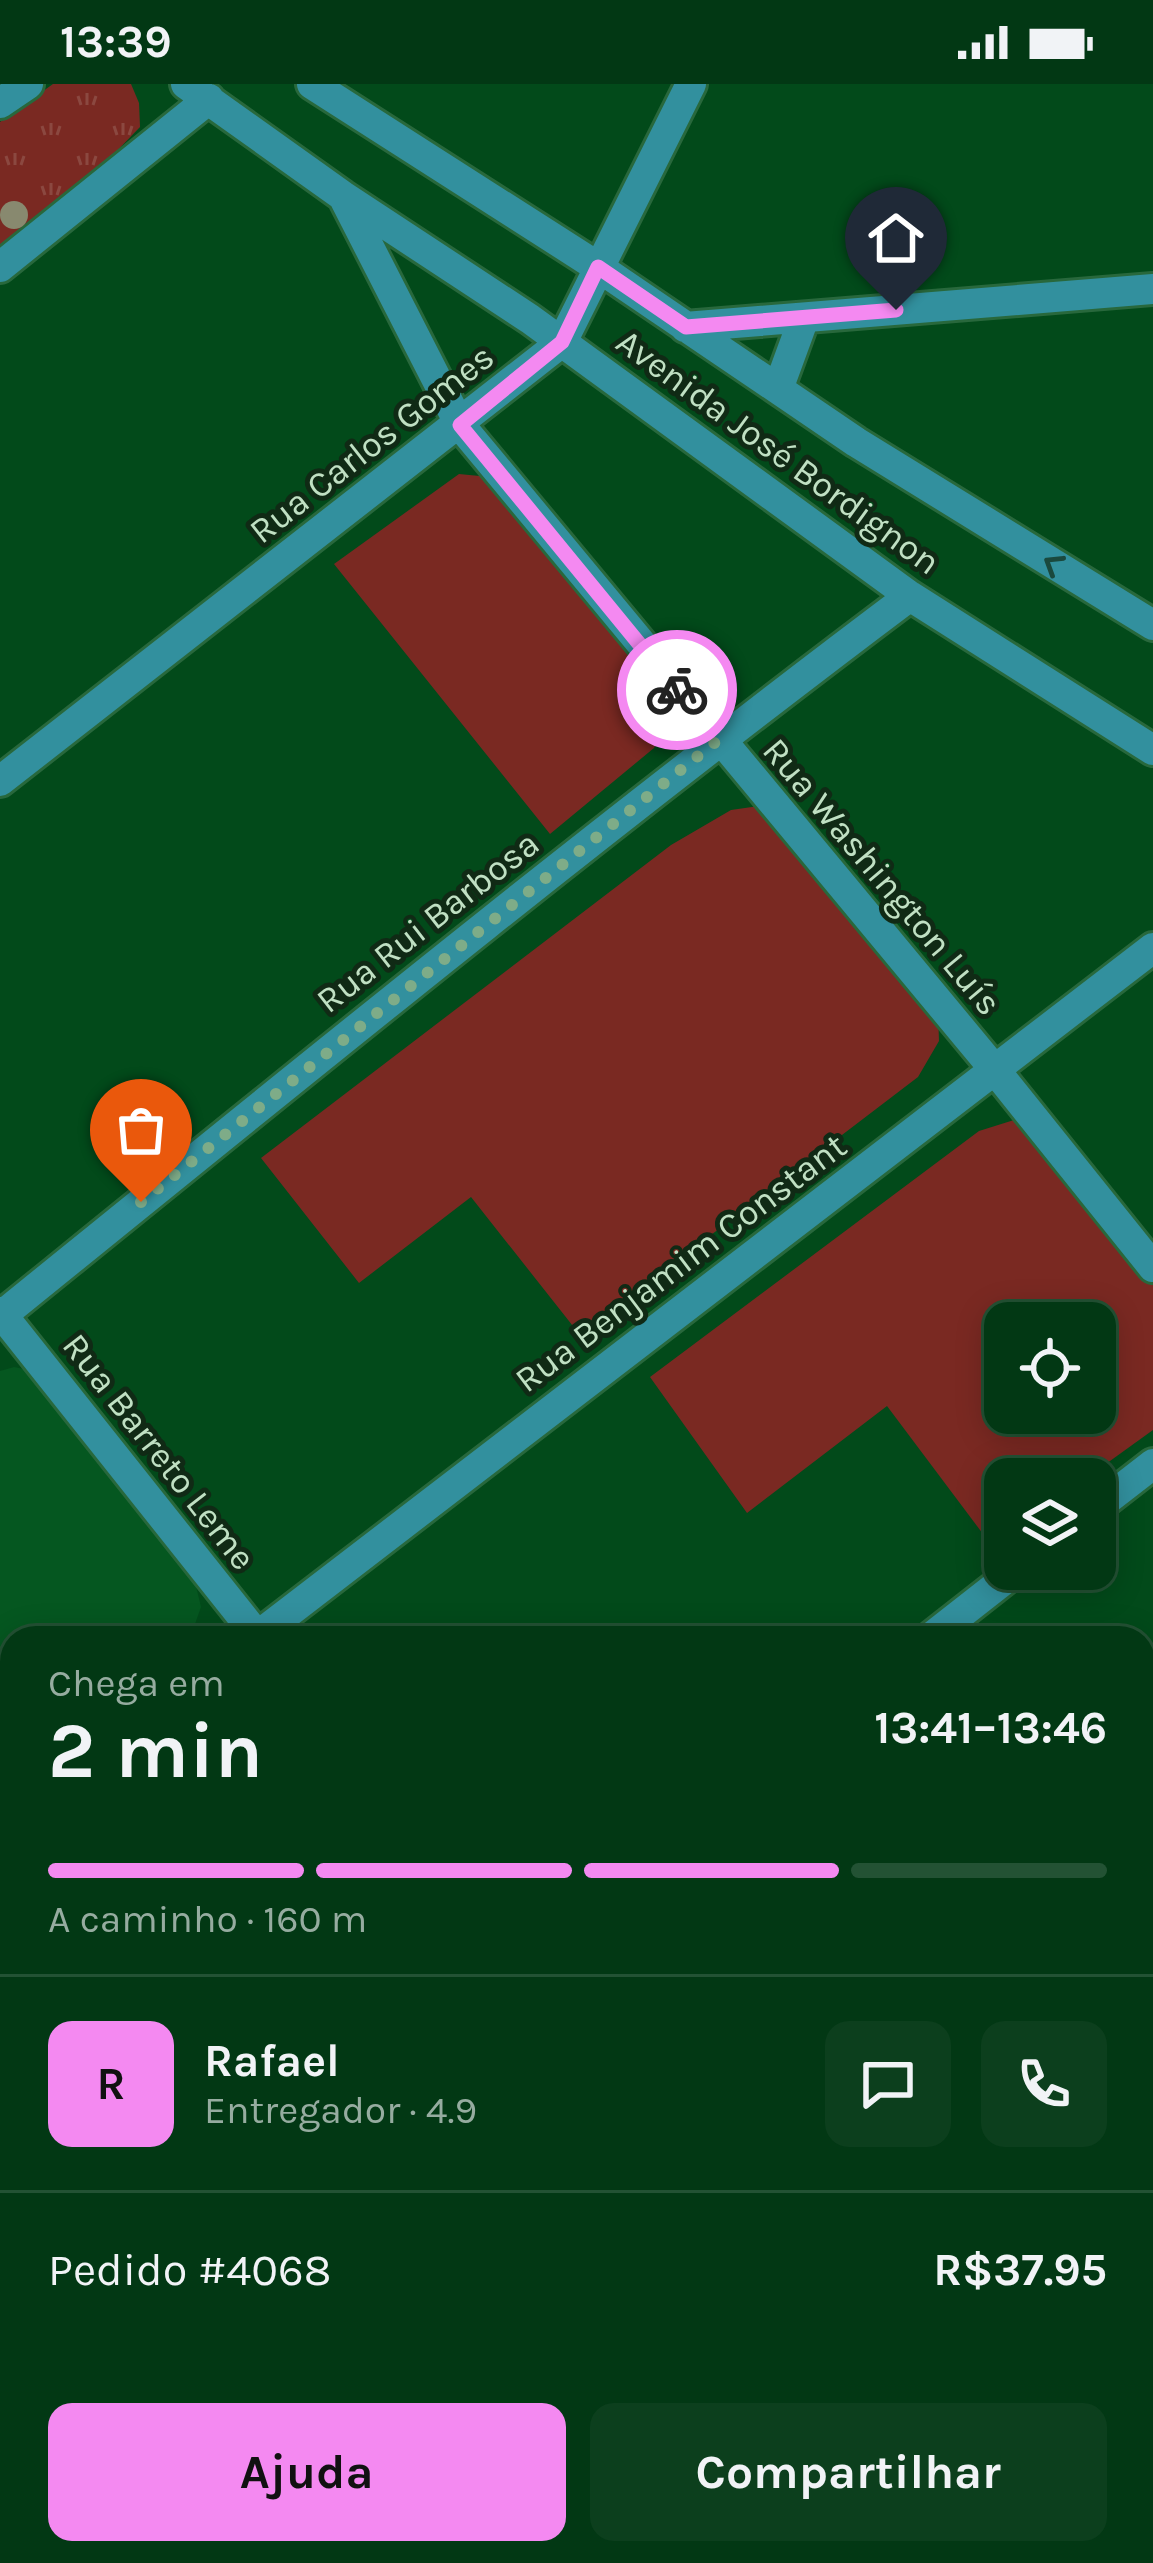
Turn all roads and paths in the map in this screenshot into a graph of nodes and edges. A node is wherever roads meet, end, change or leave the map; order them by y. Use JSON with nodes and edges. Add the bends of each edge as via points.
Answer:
{"nodes":[{"id":1,"x":28,"y":84,"type":"edge"},
{"id":2,"x":312,"y":84,"type":"edge"},
{"id":3,"x":691,"y":84,"type":"edge"},
{"id":4,"x":198,"y":91,"type":"edge"},
{"id":5,"x":0,"y":104,"type":"edge"},
{"id":6,"x":343,"y":196,"type":"junction"},
{"id":7,"x":0,"y":267,"type":"edge"},
{"id":8,"x":598,"y":267,"type":"junction"},
{"id":9,"x":1153,"y":290,"type":"edge"},
{"id":10,"x":804,"y":318,"type":"junction"},
{"id":11,"x":686,"y":327,"type":"junction"},
{"id":12,"x":562,"y":342,"type":"junction"},
{"id":13,"x":778,"y":389,"type":"junction"},
{"id":14,"x":460,"y":425,"type":"junction"},
{"id":15,"x":910,"y":596,"type":"junction"},
{"id":16,"x":1153,"y":626,"type":"edge"},
{"id":17,"x":718,"y":740,"type":"junction"},
{"id":18,"x":1153,"y":751,"type":"edge"},
{"id":19,"x":0,"y":781,"type":"edge"},
{"id":20,"x":1153,"y":948,"type":"edge"},
{"id":21,"x":995,"y":1070,"type":"junction"},
{"id":22,"x":1153,"y":1268,"type":"edge"},
{"id":23,"x":1,"y":1315,"type":"edge"},
{"id":24,"x":1153,"y":1464,"type":"edge"},
{"id":25,"x":1116,"y":1493,"type":"edge"},
{"id":26,"x":991,"y":1590,"type":"edge"},
{"id":27,"x":248,"y":1626,"type":"edge"},
{"id":28,"x":271,"y":1626,"type":"edge"},
{"id":29,"x":945,"y":1626,"type":"edge"}],
"edges":[{"from":1,"to":5,"type":"street"},
{"from":2,"to":8,"type":"street","name":"Avenida José Bordignon"},
{"from":3,"to":8,"type":"street","name":"Rua Carlos Gomes"},
{"from":4,"to":6,"type":"street","name":"Avenida José Bordignon"},
{"from":4,"to":7,"type":"street"},
{"from":6,"to":12,"type":"street","name":"Avenida José Bordignon"},
{"from":6,"to":14,"type":"street","name":"Rua Washington Luís"},
{"from":8,"to":11,"type":"street","name":"Avenida José Bordignon"},
{"from":8,"to":12,"type":"street","name":"Rua Carlos Gomes"},
{"from":9,"to":10,"type":"street"},
{"from":10,"to":11,"type":"street"},
{"from":10,"to":13,"type":"street"},
{"from":11,"to":13,"type":"street","name":"Avenida José Bordignon"},
{"from":12,"to":14,"type":"street","name":"Rua Carlos Gomes"},
{"from":12,"to":15,"type":"street","name":"Avenida José Bordignon"},
{"from":16,"to":13,"type":"street","name":"Avenida José Bordignon","one_way":true},
{"from":14,"to":17,"type":"street","name":"Rua Washington Luís"},
{"from":14,"to":19,"type":"street","name":"Rua Carlos Gomes"},
{"from":15,"to":17,"type":"street","name":"Rua Rui Barbosa"},
{"from":15,"to":18,"type":"street","name":"Avenida José Bordignon"},
{"from":17,"to":21,"type":"street","name":"Rua Washington Luís"},
{"from":17,"to":23,"type":"street","name":"Rua Rui Barbosa"},
{"from":20,"to":21,"type":"street","name":"Rua Benjamim Constant"},
{"from":21,"to":22,"type":"street","name":"Rua Washington Luís"},
{"from":21,"to":28,"type":"street","name":"Rua Benjamim Constant"},
{"from":23,"to":27,"type":"street","name":"Rua Barreto Leme"},
{"from":24,"to":25,"type":"street"},
{"from":26,"to":29,"type":"street"}]}
